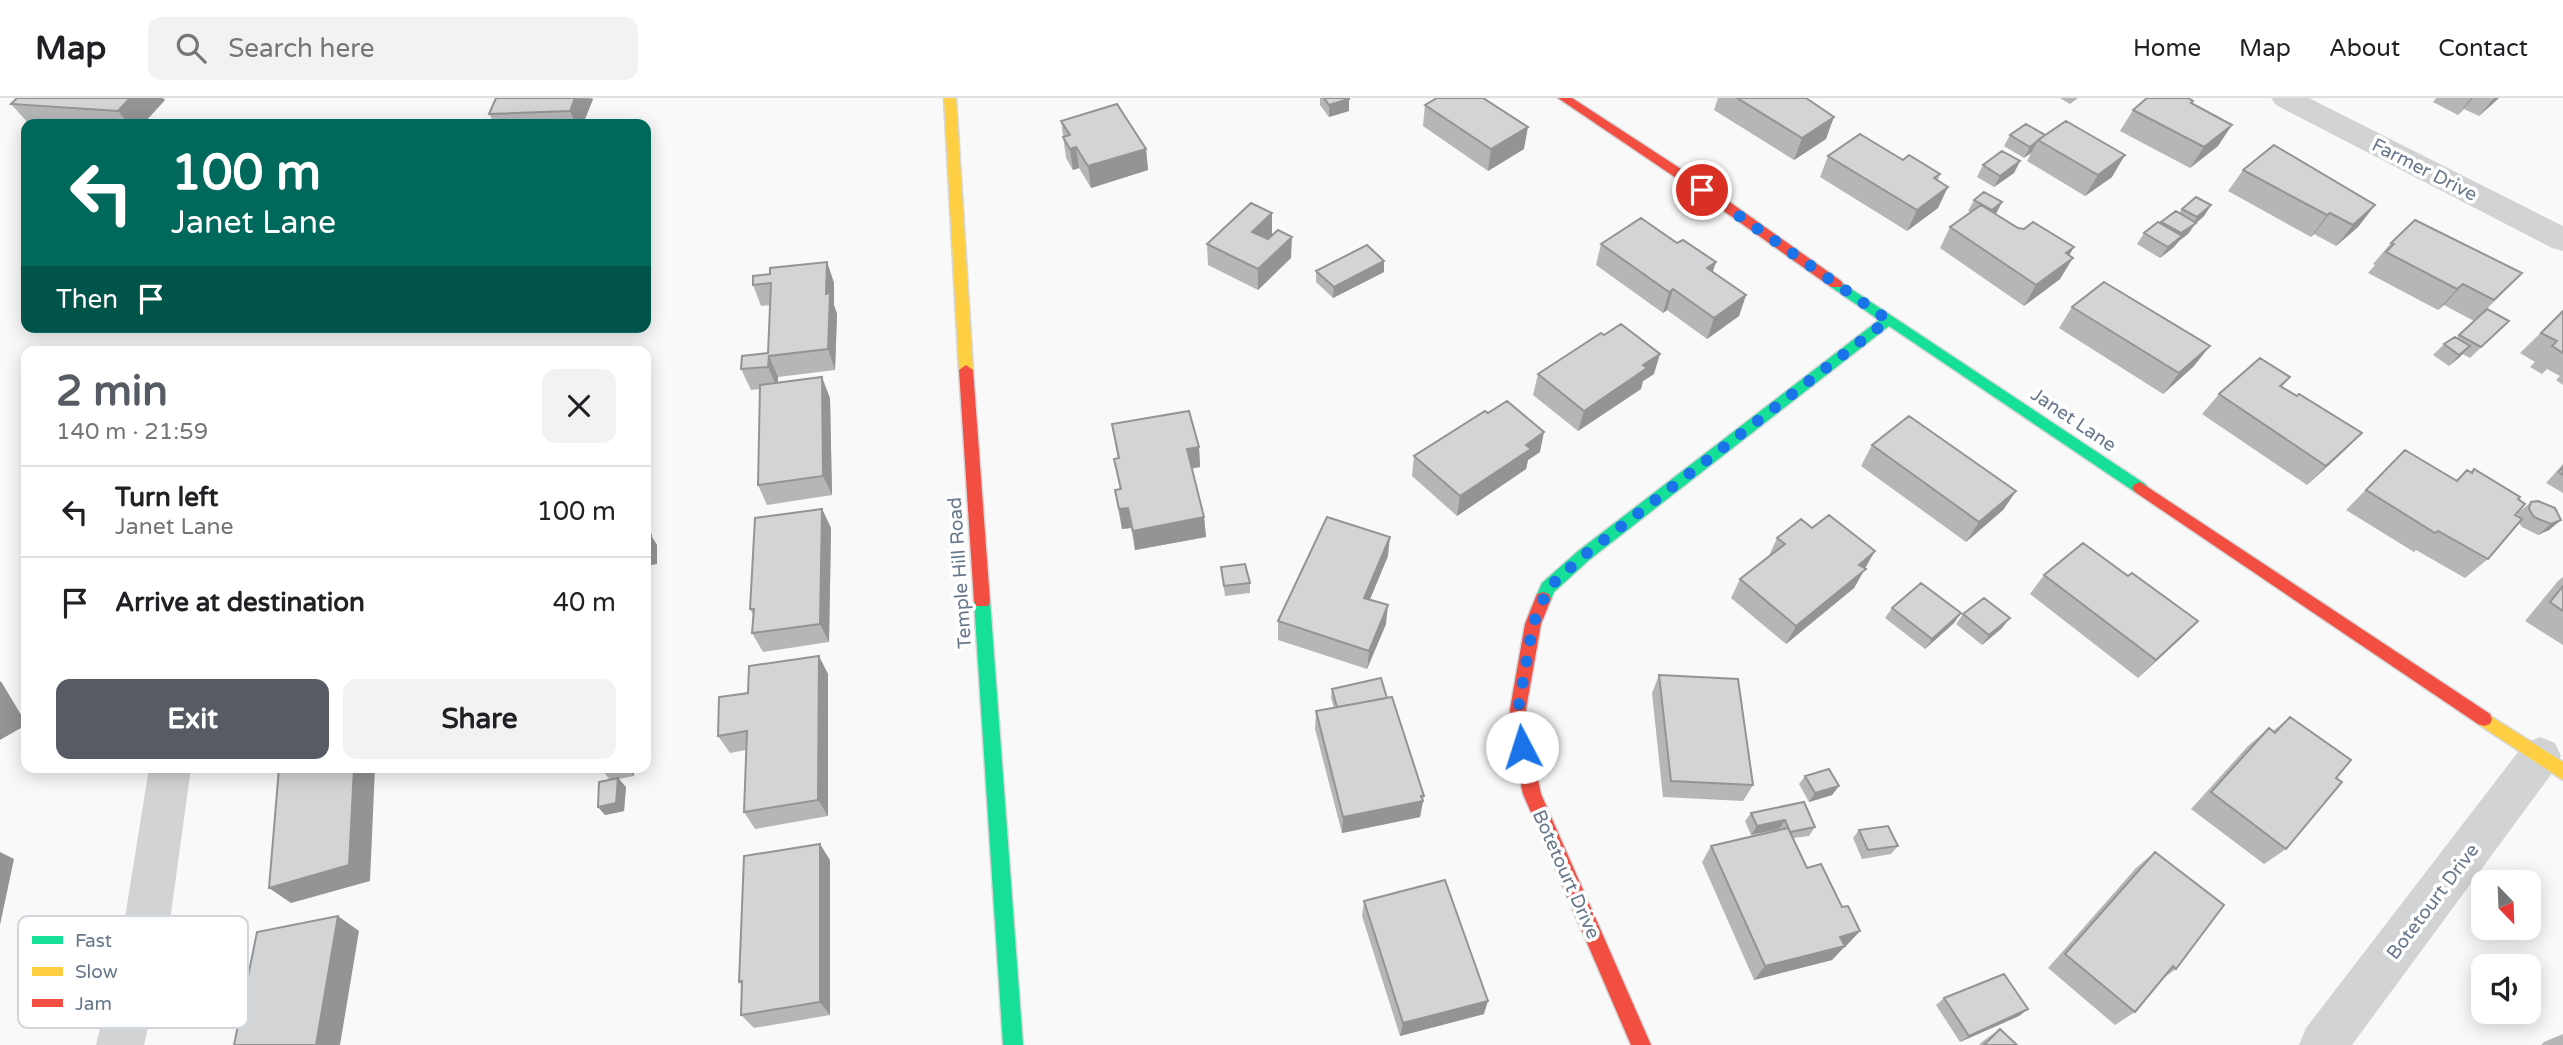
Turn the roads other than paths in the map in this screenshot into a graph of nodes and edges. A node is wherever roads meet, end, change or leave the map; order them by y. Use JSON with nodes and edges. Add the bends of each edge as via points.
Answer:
{"nodes":[{"id":1,"x":950,"y":98,"type":"edge"},
{"id":2,"x":1564,"y":98,"type":"edge"},
{"id":3,"x":2286,"y":98,"type":"edge"},
{"id":4,"x":2563,"y":240,"type":"edge"},
{"id":5,"x":1888,"y":320,"type":"junction"},
{"id":6,"x":2551,"y":764,"type":"edge"},
{"id":7,"x":169,"y":773,"type":"edge"},
{"id":8,"x":148,"y":916,"type":"edge"},
{"id":9,"x":1013,"y":1045,"type":"edge"},
{"id":10,"x":1641,"y":1045,"type":"edge"},
{"id":11,"x":2323,"y":1045,"type":"edge"}],
"edges":[{"from":1,"to":9,"type":"street","name":"Temple Hill Road"},
{"from":2,"to":5,"type":"street","name":"Janet Lane"},
{"from":3,"to":4,"type":"street","name":"Farmer Drive"},
{"from":5,"to":6,"type":"street","name":"Janet Lane"},
{"from":5,"to":10,"type":"street","name":"Botetourt Drive","via":[[1583,556],[1548,588],[1533,624],[1518,709],[1532,794]]},
{"from":6,"to":11,"type":"street","name":"Botetourt Drive"},
{"from":7,"to":8,"type":"street"}]}
